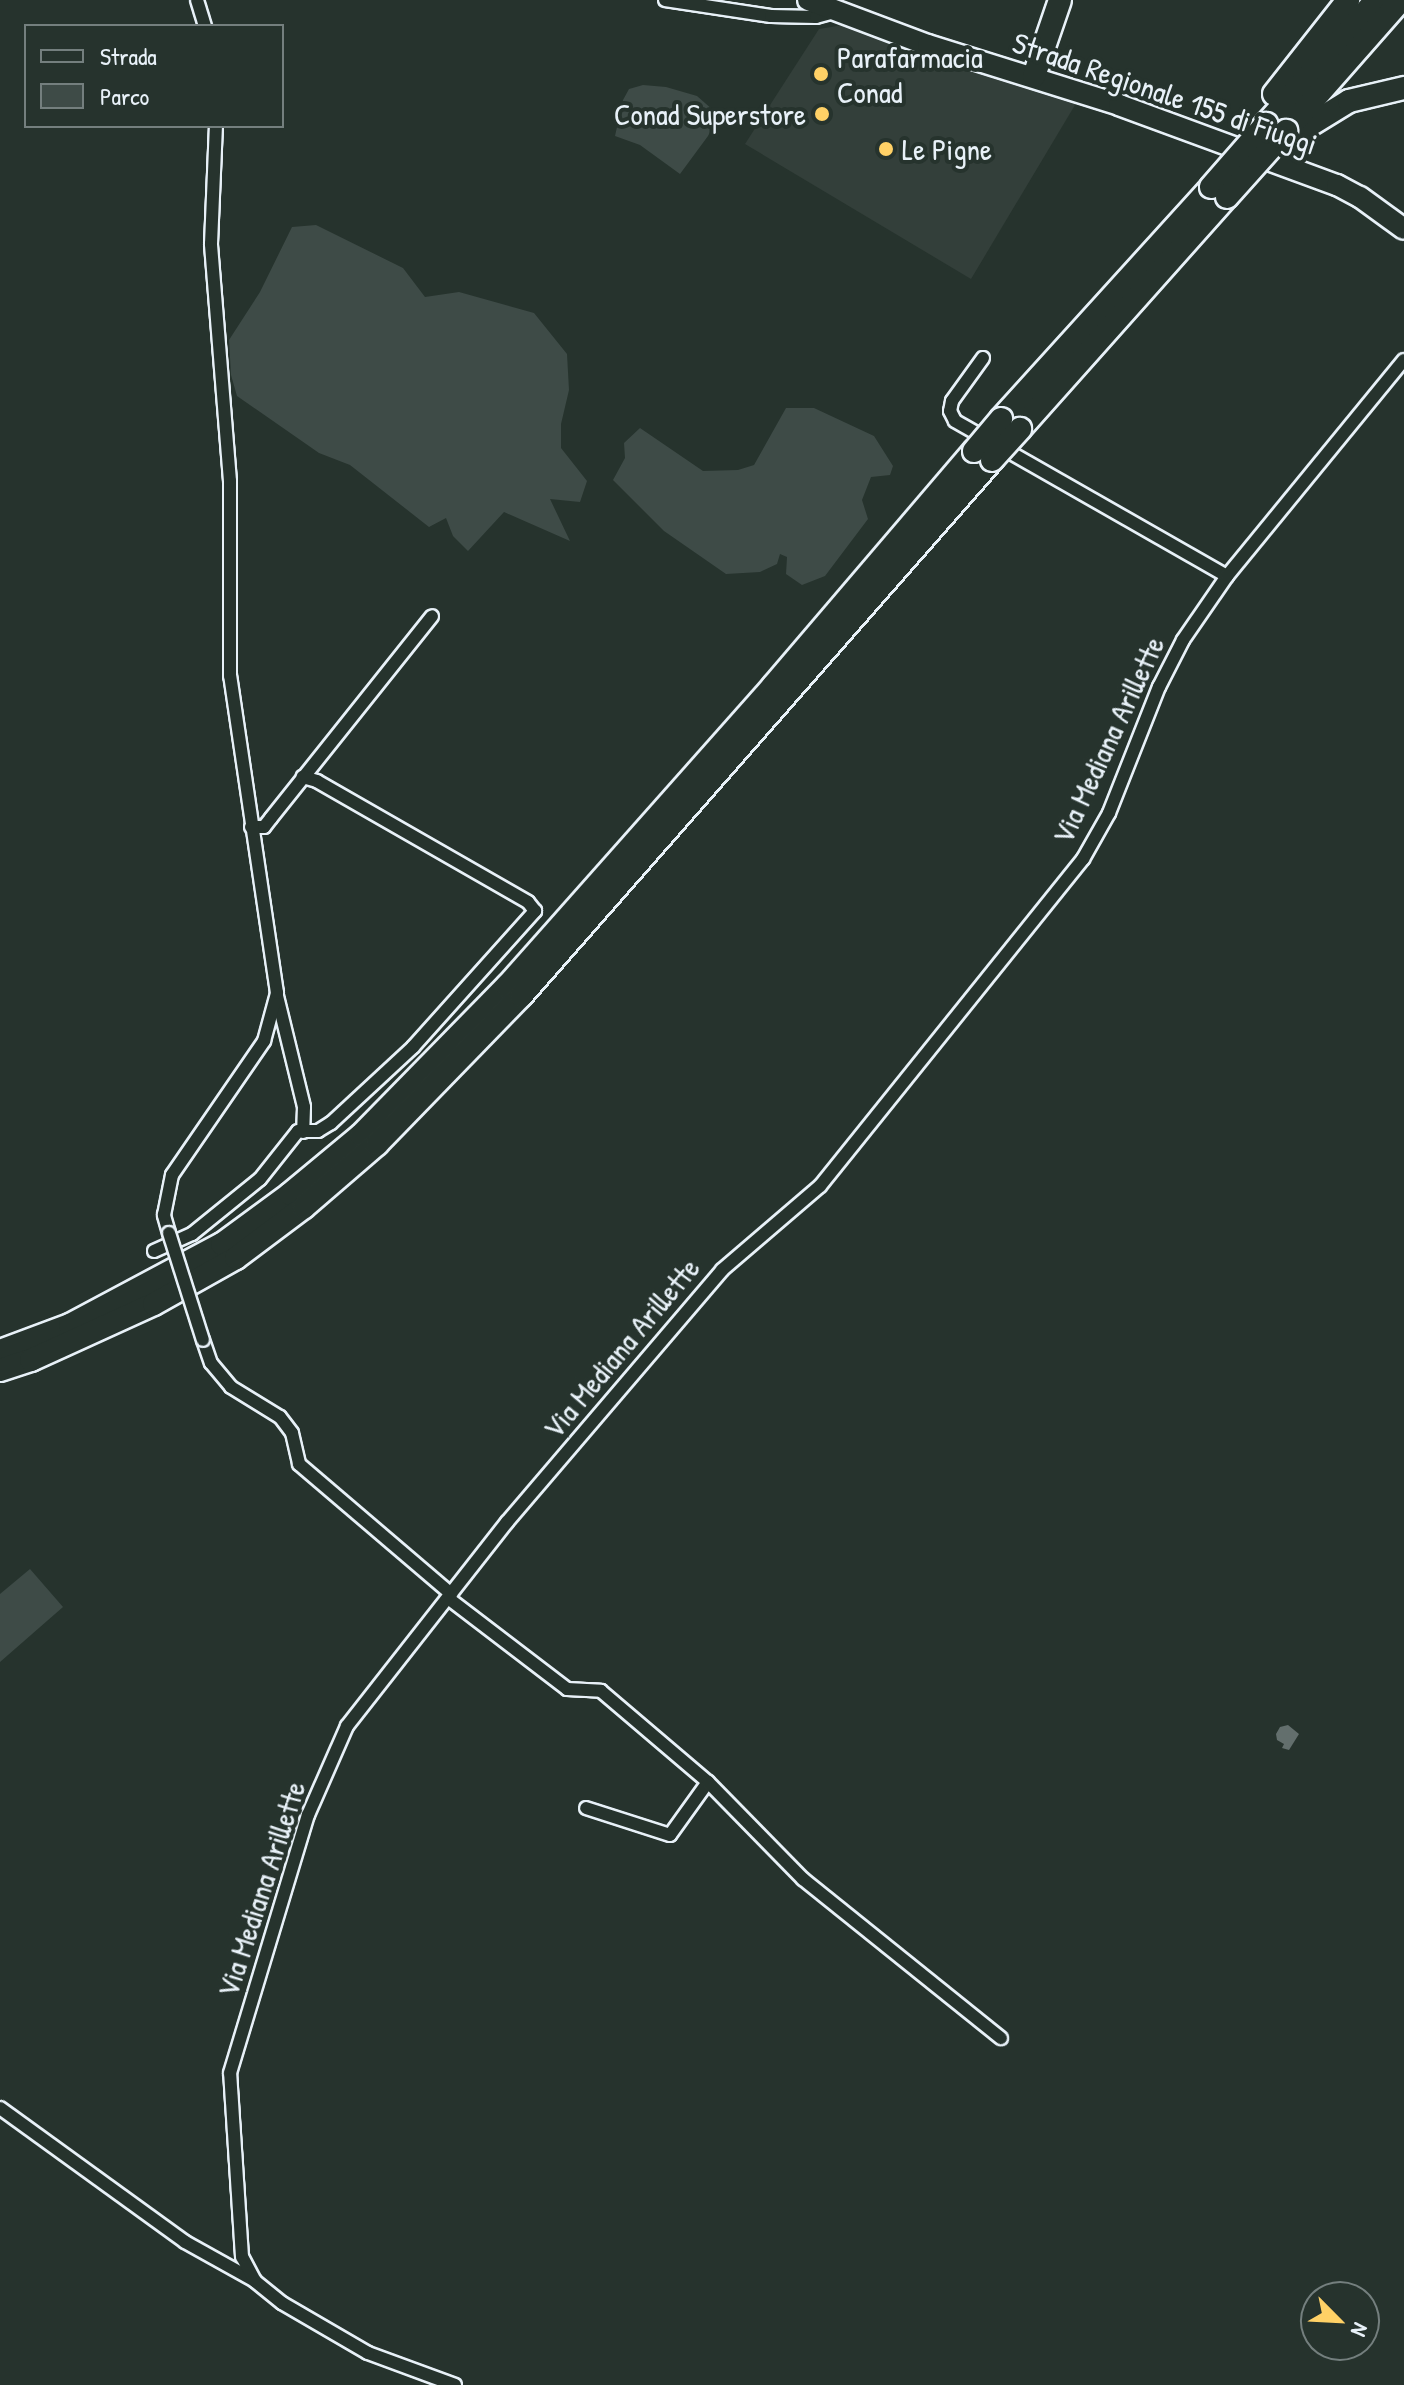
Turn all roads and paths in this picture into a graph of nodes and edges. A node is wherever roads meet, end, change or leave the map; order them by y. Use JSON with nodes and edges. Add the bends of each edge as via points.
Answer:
{"nodes":[{"id":1,"x":197,"y":0,"type":"edge"},
{"id":2,"x":665,"y":0,"type":"edge"},
{"id":3,"x":808,"y":0,"type":"edge"},
{"id":4,"x":1060,"y":0,"type":"edge"},
{"id":5,"x":1348,"y":0,"type":"edge"},
{"id":6,"x":1376,"y":0,"type":"edge"},
{"id":7,"x":1401,"y":0,"type":"edge"},
{"id":8,"x":835,"y":12,"type":"junction"},
{"id":9,"x":204,"y":24,"type":"edge"},
{"id":10,"x":1034,"y":76,"type":"junction"},
{"id":11,"x":1404,"y":88,"type":"edge"},
{"id":12,"x":1277,"y":126,"type":"junction"},
{"id":13,"x":216,"y":128,"type":"edge"},
{"id":14,"x":1241,"y":168,"type":"junction"},
{"id":15,"x":1404,"y":229,"type":"edge"},
{"id":16,"x":983,"y":358,"type":"dead end"},
{"id":17,"x":1404,"y":360,"type":"edge"},
{"id":18,"x":983,"y":456,"type":"junction"},
{"id":19,"x":1227,"y":576,"type":"junction"},
{"id":20,"x":432,"y":616,"type":"dead end"},
{"id":21,"x":303,"y":777,"type":"junction"},
{"id":22,"x":251,"y":827,"type":"junction"},
{"id":23,"x":277,"y":993,"type":"junction"},
{"id":24,"x":303,"y":1132,"type":"junction"},
{"id":25,"x":154,"y":1251,"type":"dead end"},
{"id":26,"x":0,"y":1351,"type":"edge"},
{"id":27,"x":0,"y":1370,"type":"edge"},
{"id":28,"x":449,"y":1596,"type":"junction"},
{"id":29,"x":708,"y":1782,"type":"junction"},
{"id":30,"x":586,"y":1808,"type":"dead end"},
{"id":31,"x":1001,"y":2038,"type":"dead end"},
{"id":32,"x":0,"y":2108,"type":"edge"},
{"id":33,"x":255,"y":2281,"type":"junction"},
{"id":34,"x":455,"y":2385,"type":"edge"}],
"edges":[{"from":1,"to":9,"type":"street"},
{"from":2,"to":8,"type":"street","via":[[771,16]]},
{"from":3,"to":8,"type":"main road","name":"Strada Regionale 155 di Fiuggi"},
{"from":4,"to":10,"type":"highway"},
{"from":5,"to":12,"type":"highway"},
{"from":6,"to":12,"type":"highway"},
{"from":7,"to":12,"type":"highway"},
{"from":8,"to":10,"type":"main road","name":"Strada Regionale 155 di Fiuggi"},
{"from":10,"to":15,"type":"main road","name":"Strada Regionale 155 di Fiuggi","via":[[1337,185]]},
{"from":11,"to":12,"type":"highway"},
{"from":12,"to":14,"type":"highway","bridge":true},
{"from":12,"to":14,"type":"highway","via":[[1266,165]]},
{"from":13,"to":22,"type":"street","via":[[211,244],[230,481],[228,631]]},
{"from":14,"to":18,"type":"highway","bridge":true},
{"from":16,"to":19,"type":"street","via":[[952,401],[955,421]]},
{"from":17,"to":19,"type":"street","name":"Via Mediana Arillette"},
{"from":18,"to":26,"type":"highway","via":[[507,986],[361,1135],[222,1244],[83,1319]]},
{"from":18,"to":27,"type":"highway","via":[[521,996],[377,1144],[236,1258],[154,1304]]},
{"from":19,"to":28,"type":"street","name":"Via Mediana Arillette","via":[[1169,664],[1109,813],[1083,859],[820,1186],[722,1270]]},
{"from":20,"to":21,"type":"street"},
{"from":21,"to":22,"type":"street","via":[[264,827]]},
{"from":21,"to":24,"type":"street","via":[[515,894],[535,911],[404,1056],[331,1123]]},
{"from":22,"to":23,"type":"street"},
{"from":23,"to":24,"type":"street","via":[[300,1081]]},
{"from":23,"to":28,"type":"street","bridge":true,"via":[[264,1041],[172,1175],[164,1215],[169,1233],[211,1363],[231,1387],[280,1417],[292,1433],[299,1464]]},
{"from":24,"to":25,"type":"street","via":[[298,1131],[260,1179],[192,1234]]},
{"from":28,"to":29,"type":"street","via":[[567,1689],[601,1691]]},
{"from":28,"to":33,"type":"street","name":"Via Mediana Arillette","via":[[347,1726],[308,1815],[230,2073],[238,2225],[242,2257]]},
{"from":29,"to":30,"type":"street","via":[[670,1835]]},
{"from":29,"to":31,"type":"street","via":[[803,1879]]},
{"from":32,"to":33,"type":"street","via":[[185,2242]]},
{"from":33,"to":34,"type":"street","via":[[282,2303],[368,2353]]}]}
